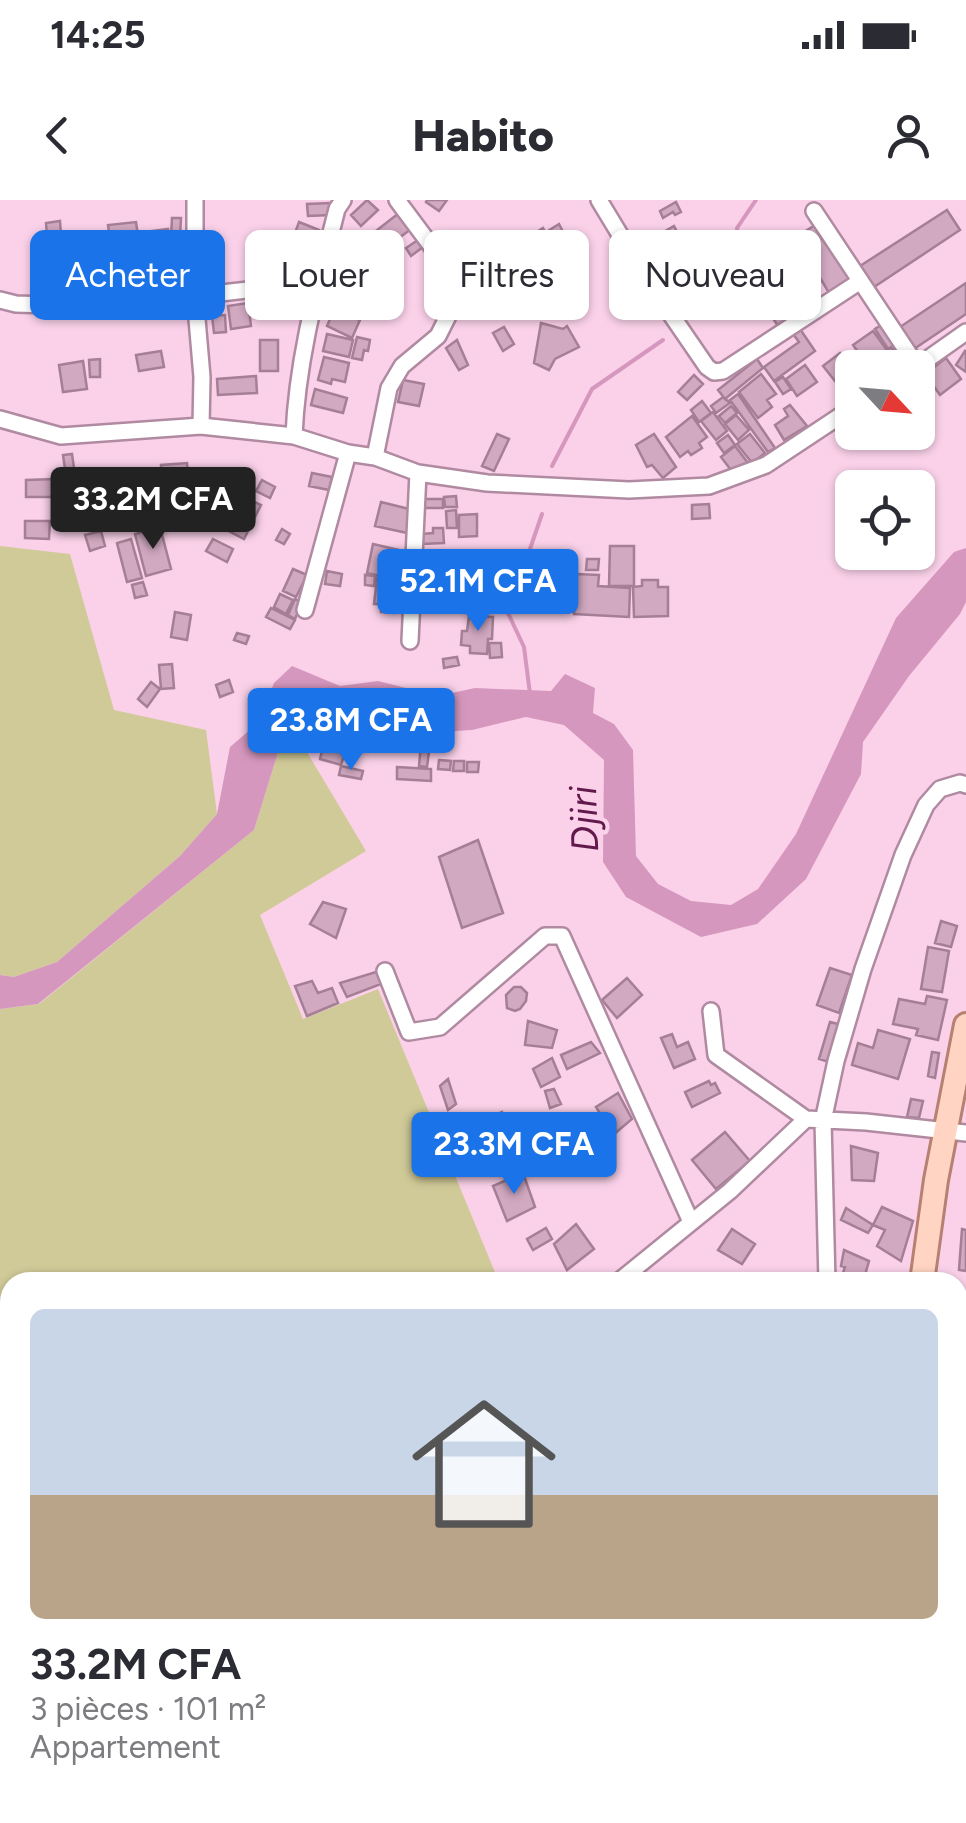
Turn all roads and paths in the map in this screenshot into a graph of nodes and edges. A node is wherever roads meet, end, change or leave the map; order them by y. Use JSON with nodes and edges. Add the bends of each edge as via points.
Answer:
{"nodes":[{"id":1,"x":195,"y":200,"type":"edge"},
{"id":2,"x":343,"y":200,"type":"edge"},
{"id":3,"x":397,"y":200,"type":"edge"},
{"id":4,"x":599,"y":200,"type":"edge"},
{"id":5,"x":814,"y":211,"type":"dead end"},
{"id":6,"x":195,"y":230,"type":"edge"},
{"id":7,"x":332,"y":230,"type":"edge"},
{"id":8,"x":859,"y":282,"type":"junction"},
{"id":9,"x":0,"y":300,"type":"edge"},
{"id":10,"x":30,"y":304,"type":"edge"},
{"id":11,"x":198,"y":320,"type":"edge"},
{"id":12,"x":310,"y":320,"type":"edge"},
{"id":13,"x":966,"y":332,"type":"edge"},
{"id":14,"x":905,"y":350,"type":"edge"},
{"id":15,"x":935,"y":354,"type":"edge"},
{"id":16,"x":835,"y":419,"type":"edge"},
{"id":17,"x":0,"y":420,"type":"edge"},
{"id":18,"x":202,"y":426,"type":"junction"},
{"id":19,"x":294,"y":436,"type":"junction"},
{"id":20,"x":348,"y":452,"type":"junction"},
{"id":21,"x":376,"y":457,"type":"junction"},
{"id":22,"x":418,"y":473,"type":"junction"},
{"id":23,"x":305,"y":610,"type":"dead end"},
{"id":24,"x":410,"y":641,"type":"dead end"},
{"id":25,"x":966,"y":784,"type":"edge"},
{"id":26,"x":385,"y":972,"type":"dead end"},
{"id":27,"x":712,"y":1011,"type":"dead end"},
{"id":28,"x":966,"y":1026,"type":"edge"},
{"id":29,"x":815,"y":1120,"type":"junction"},
{"id":30,"x":956,"y":1132,"type":"edge"},
{"id":31,"x":691,"y":1222,"type":"junction"},
{"id":32,"x":630,"y":1272,"type":"edge"},
{"id":33,"x":826,"y":1272,"type":"edge"},
{"id":34,"x":923,"y":1272,"type":"edge"}],
"edges":[{"from":1,"to":6,"type":"street"},
{"from":2,"to":7,"type":"street"},
{"from":3,"to":21,"type":"street","via":[[444,263],[450,293],[438,336],[402,366],[389,388]]},
{"from":4,"to":8,"type":"street","via":[[714,372]]},
{"from":5,"to":8,"type":"street"},
{"from":8,"to":14,"type":"street"},
{"from":9,"to":10,"type":"street"},
{"from":11,"to":18,"type":"street"},
{"from":12,"to":19,"type":"street"},
{"from":13,"to":15,"type":"street"},
{"from":16,"to":22,"type":"street","via":[[766,465],[709,486],[536,486]]},
{"from":17,"to":18,"type":"street","via":[[60,436]]},
{"from":18,"to":19,"type":"street"},
{"from":19,"to":20,"type":"street"},
{"from":20,"to":21,"type":"street"},
{"from":20,"to":23,"type":"street"},
{"from":21,"to":22,"type":"street"},
{"from":22,"to":24,"type":"street"},
{"from":25,"to":29,"type":"street","via":[[940,788],[926,805]]},
{"from":26,"to":31,"type":"street","via":[[409,1032],[440,1027],[545,936],[562,936]]},
{"from":27,"to":29,"type":"street","via":[[716,1054]]},
{"from":28,"to":30,"type":"main road"},
{"from":29,"to":30,"type":"street"},
{"from":29,"to":31,"type":"street"},
{"from":29,"to":33,"type":"street"},
{"from":30,"to":34,"type":"main road","via":[[936,1180]]},
{"from":31,"to":32,"type":"street"}]}
